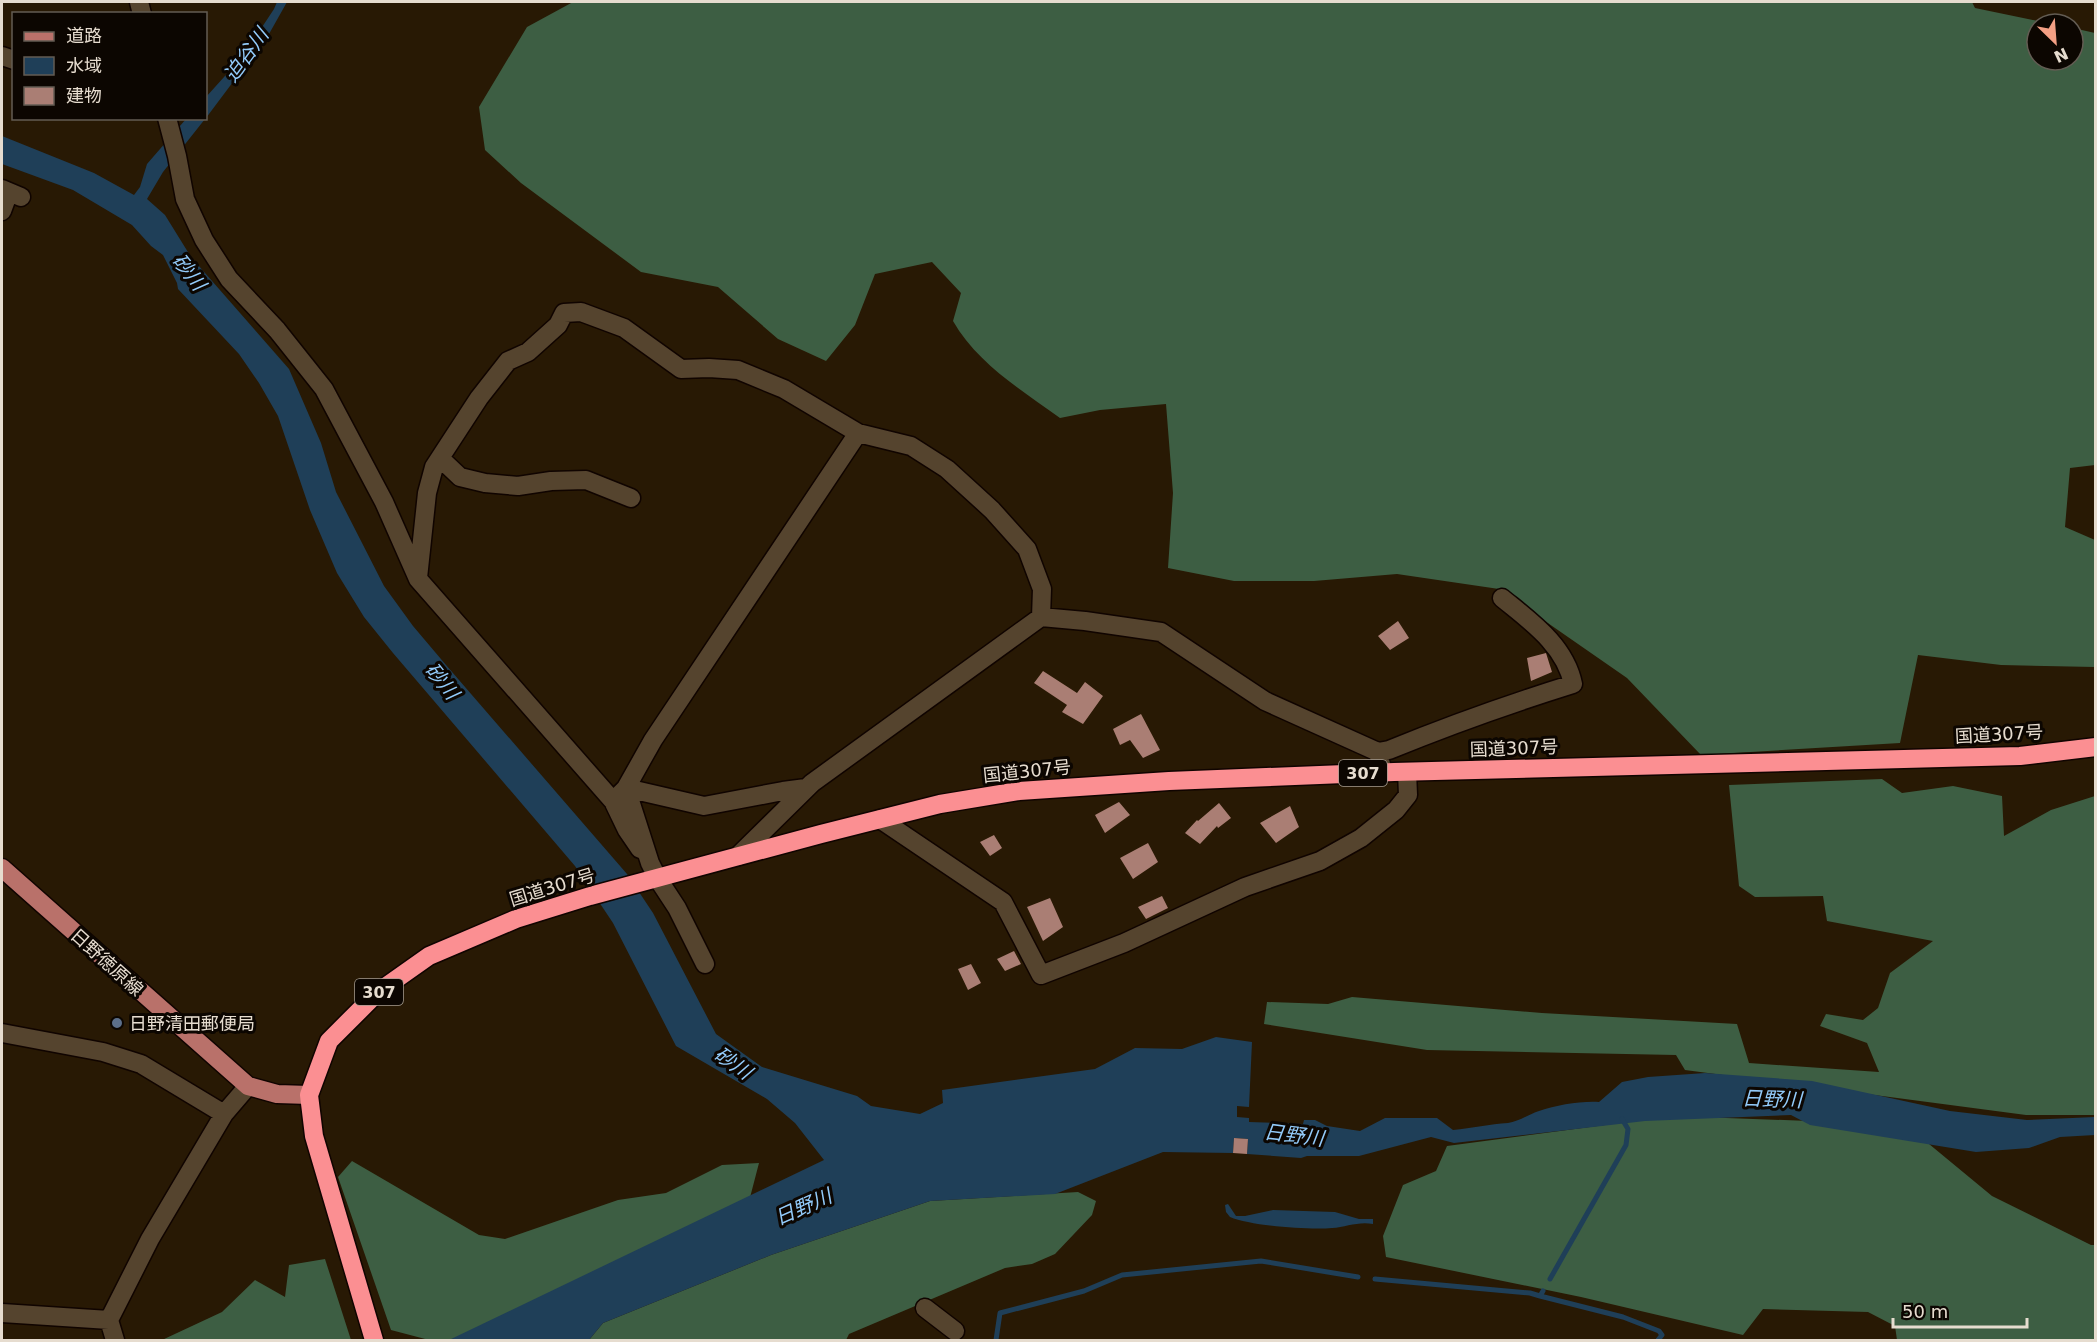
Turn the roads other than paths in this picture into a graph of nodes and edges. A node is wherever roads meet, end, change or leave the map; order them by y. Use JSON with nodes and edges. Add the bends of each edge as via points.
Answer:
{"nodes":[{"id":1,"x":168,"y":120,"type":"edge"},
{"id":2,"x":11,"y":193,"type":"edge"},
{"id":3,"x":2,"y":211,"type":"edge"},
{"id":4,"x":858,"y":433,"type":"junction"},
{"id":5,"x":440,"y":458,"type":"junction"},
{"id":6,"x":631,"y":498,"type":"dead end"},
{"id":7,"x":418,"y":579,"type":"junction"},
{"id":8,"x":1502,"y":597,"type":"dead end"},
{"id":9,"x":1041,"y":617,"type":"junction"},
{"id":10,"x":2096,"y":747,"type":"edge"},
{"id":11,"x":1378,"y":752,"type":"junction"},
{"id":12,"x":1407,"y":772,"type":"junction"},
{"id":13,"x":1383,"y":773,"type":"junction"},
{"id":14,"x":806,"y":789,"type":"junction"},
{"id":15,"x":619,"y":794,"type":"junction"},
{"id":16,"x":880,"y":819,"type":"junction"},
{"id":17,"x":738,"y":856,"type":"junction"},
{"id":18,"x":2,"y":868,"type":"edge"},
{"id":19,"x":650,"y":875,"type":"junction"},
{"id":20,"x":705,"y":964,"type":"dead end"},
{"id":21,"x":2,"y":1033,"type":"edge"},
{"id":22,"x":248,"y":1086,"type":"junction"},
{"id":23,"x":309,"y":1095,"type":"junction"},
{"id":24,"x":224,"y":1114,"type":"junction"},
{"id":25,"x":925,"y":1308,"type":"dead end"},
{"id":26,"x":2,"y":1313,"type":"edge"},
{"id":27,"x":109,"y":1320,"type":"junction"},
{"id":28,"x":955,"y":1331,"type":"dead end"},
{"id":29,"x":116,"y":1341,"type":"edge"},
{"id":30,"x":374,"y":1341,"type":"edge"}],
"edges":[{"from":1,"to":7,"type":"street","via":[[185,199],[204,240],[229,279],[324,389],[384,502]]},
{"from":2,"to":3,"type":"street"},
{"from":4,"to":5,"type":"street","via":[[784,389],[738,370],[681,369],[624,328],[581,312],[564,313],[558,325],[528,352],[508,361]]},
{"from":4,"to":9,"type":"street","via":[[911,446],[947,469],[992,510],[1027,549],[1042,589]]},
{"from":4,"to":15,"type":"street"},
{"from":5,"to":6,"type":"street","via":[[460,477],[484,483],[518,486],[586,480]]},
{"from":5,"to":7,"type":"street","via":[[427,493]]},
{"from":7,"to":15,"type":"street"},
{"from":8,"to":11,"type":"street","via":[[1548,636],[1573,684]]},
{"from":9,"to":11,"type":"street","via":[[1161,632],[1265,701]]},
{"from":9,"to":14,"type":"street"},
{"from":10,"to":12,"type":"highway","name":"国道307号","number":"307","via":[[2020,756]]},
{"from":11,"to":13,"type":"street"},
{"from":12,"to":13,"type":"highway","name":"国道307号","number":"307"},
{"from":12,"to":16,"type":"street","via":[[1408,795],[1396,810],[1360,838],[1320,861],[1245,887],[1124,943],[1041,975],[1003,902]]},
{"from":13,"to":16,"type":"highway","name":"国道307号","number":"307","via":[[1018,791]]},
{"from":14,"to":15,"type":"street","via":[[704,806]]},
{"from":14,"to":17,"type":"street"},
{"from":15,"to":19,"type":"street"},
{"from":16,"to":17,"type":"highway","name":"国道307号","number":"307"},
{"from":17,"to":19,"type":"highway","name":"国道307号","number":"307"},
{"from":18,"to":22,"type":"main road","name":"日野徳原線"},
{"from":19,"to":20,"type":"street","via":[[677,908]]},
{"from":19,"to":23,"type":"highway","name":"国道307号","number":"307","via":[[516,919],[429,956],[378,993],[329,1041]]},
{"from":21,"to":24,"type":"street","via":[[103,1052],[141,1064]]},
{"from":22,"to":23,"type":"main road","name":"日野徳原線","via":[[277,1094]]},
{"from":22,"to":24,"type":"street"},
{"from":23,"to":30,"type":"highway","name":"国道307号","number":"307","via":[[314,1136]]},
{"from":24,"to":27,"type":"street","via":[[150,1239]]},
{"from":25,"to":28,"type":"street"},
{"from":26,"to":27,"type":"street"},
{"from":27,"to":29,"type":"street"}]}
